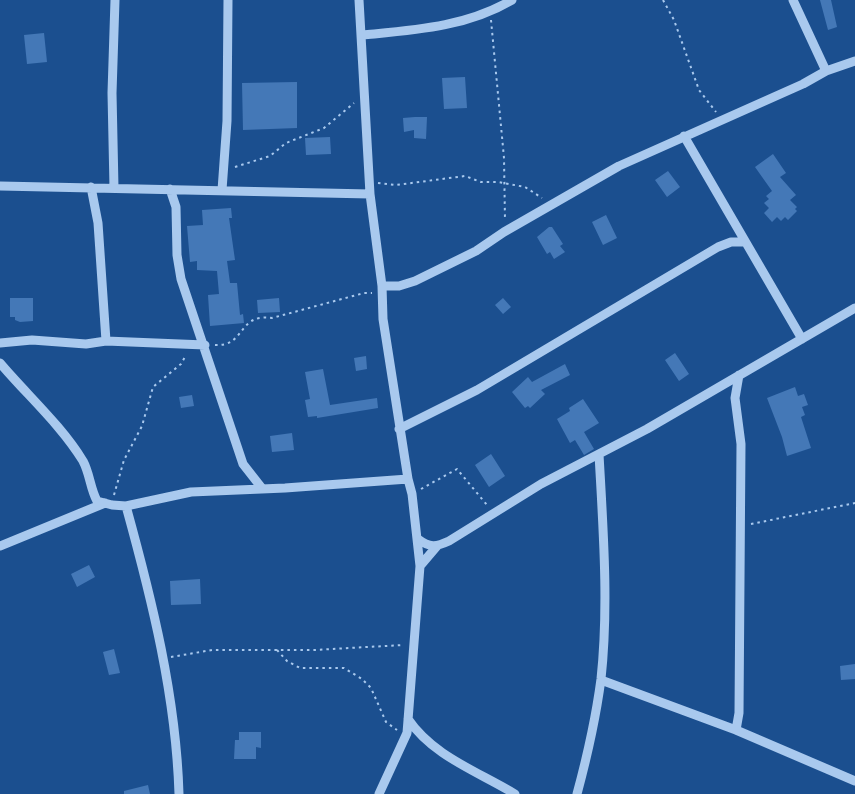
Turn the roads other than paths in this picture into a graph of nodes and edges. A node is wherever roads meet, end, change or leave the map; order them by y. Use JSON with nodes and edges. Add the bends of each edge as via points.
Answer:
{"nodes":[{"id":1,"x":115,"y":0,"type":"edge"},
{"id":2,"x":228,"y":0,"type":"edge"},
{"id":3,"x":359,"y":0,"type":"edge"},
{"id":4,"x":512,"y":0,"type":"edge"},
{"id":5,"x":793,"y":0,"type":"edge"},
{"id":6,"x":363,"y":35,"type":"junction"},
{"id":7,"x":855,"y":62,"type":"edge"},
{"id":8,"x":826,"y":71,"type":"junction"},
{"id":9,"x":684,"y":136,"type":"junction"},
{"id":10,"x":0,"y":186,"type":"edge"},
{"id":11,"x":91,"y":188,"type":"junction"},
{"id":12,"x":114,"y":188,"type":"junction"},
{"id":13,"x":170,"y":189,"type":"junction"},
{"id":14,"x":222,"y":190,"type":"junction"},
{"id":15,"x":370,"y":194,"type":"junction"},
{"id":16,"x":743,"y":242,"type":"junction"},
{"id":17,"x":399,"y":286,"type":"junction"},
{"id":18,"x":382,"y":293,"type":"junction"},
{"id":19,"x":855,"y":308,"type":"edge"},
{"id":20,"x":802,"y":340,"type":"junction"},
{"id":21,"x":106,"y":341,"type":"junction"},
{"id":22,"x":0,"y":342,"type":"edge"},
{"id":23,"x":205,"y":345,"type":"junction"},
{"id":24,"x":0,"y":363,"type":"edge"},
{"id":25,"x":739,"y":375,"type":"junction"},
{"id":26,"x":400,"y":429,"type":"junction"},
{"id":27,"x":599,"y":454,"type":"junction"},
{"id":28,"x":408,"y":479,"type":"junction"},
{"id":29,"x":261,"y":488,"type":"junction"},
{"id":30,"x":108,"y":504,"type":"junction"},
{"id":31,"x":126,"y":506,"type":"junction"},
{"id":32,"x":418,"y":539,"type":"junction"},
{"id":33,"x":0,"y":546,"type":"edge"},
{"id":34,"x":437,"y":546,"type":"junction"},
{"id":35,"x":420,"y":566,"type":"junction"},
{"id":36,"x":601,"y":680,"type":"junction"},
{"id":37,"x":408,"y":718,"type":"junction"},
{"id":38,"x":736,"y":730,"type":"junction"},
{"id":39,"x":855,"y":781,"type":"edge"},
{"id":40,"x":179,"y":794,"type":"edge"},
{"id":41,"x":379,"y":794,"type":"edge"},
{"id":42,"x":515,"y":794,"type":"edge"},
{"id":43,"x":577,"y":794,"type":"edge"}],
"edges":[{"from":1,"to":12,"type":"street","via":[[112,93]]},
{"from":2,"to":14,"type":"street","via":[[227,121]]},
{"from":3,"to":6,"type":"street"},
{"from":4,"to":6,"type":"street","via":[[489,13],[431,28]]},
{"from":5,"to":8,"type":"street"},
{"from":6,"to":15,"type":"street"},
{"from":7,"to":8,"type":"street"},
{"from":8,"to":9,"type":"street"},
{"from":9,"to":16,"type":"street"},
{"from":9,"to":17,"type":"street","via":[[619,166],[476,251]]},
{"from":10,"to":11,"type":"street"},
{"from":11,"to":12,"type":"street"},
{"from":11,"to":21,"type":"street","via":[[98,223]]},
{"from":12,"to":13,"type":"street"},
{"from":13,"to":14,"type":"street"},
{"from":13,"to":23,"type":"street","via":[[176,207],[181,279]]},
{"from":14,"to":15,"type":"street"},
{"from":15,"to":18,"type":"street"},
{"from":16,"to":20,"type":"street"},
{"from":16,"to":26,"type":"street","via":[[731,242],[718,248],[476,390]]},
{"from":17,"to":18,"type":"street"},
{"from":17,"to":18,"type":"street"},
{"from":18,"to":26,"type":"street","via":[[387,356]]},
{"from":19,"to":20,"type":"street"},
{"from":20,"to":25,"type":"street"},
{"from":21,"to":22,"type":"street","via":[[93,344],[32,340]]},
{"from":21,"to":23,"type":"street"},
{"from":23,"to":29,"type":"street","via":[[243,464]]},
{"from":24,"to":30,"type":"street","via":[[83,462],[91,491],[98,501]]},
{"from":25,"to":27,"type":"street"},
{"from":25,"to":38,"type":"street","via":[[735,398],[741,444],[739,713]]},
{"from":26,"to":28,"type":"street"},
{"from":27,"to":34,"type":"street"},
{"from":27,"to":36,"type":"street","via":[[604,634]]},
{"from":28,"to":29,"type":"street"},
{"from":28,"to":32,"type":"street"},
{"from":29,"to":31,"type":"street","via":[[191,492]]},
{"from":30,"to":31,"type":"street"},
{"from":30,"to":33,"type":"street"},
{"from":31,"to":40,"type":"street","via":[[156,619],[178,766]]},
{"from":32,"to":34,"type":"street","via":[[429,546]]},
{"from":32,"to":35,"type":"street"},
{"from":34,"to":35,"type":"street"},
{"from":35,"to":37,"type":"street"},
{"from":36,"to":38,"type":"street"},
{"from":36,"to":43,"type":"street"},
{"from":37,"to":41,"type":"street","via":[[407,733]]},
{"from":37,"to":42,"type":"street","via":[[420,736],[433,747]]},
{"from":38,"to":39,"type":"street"}]}
